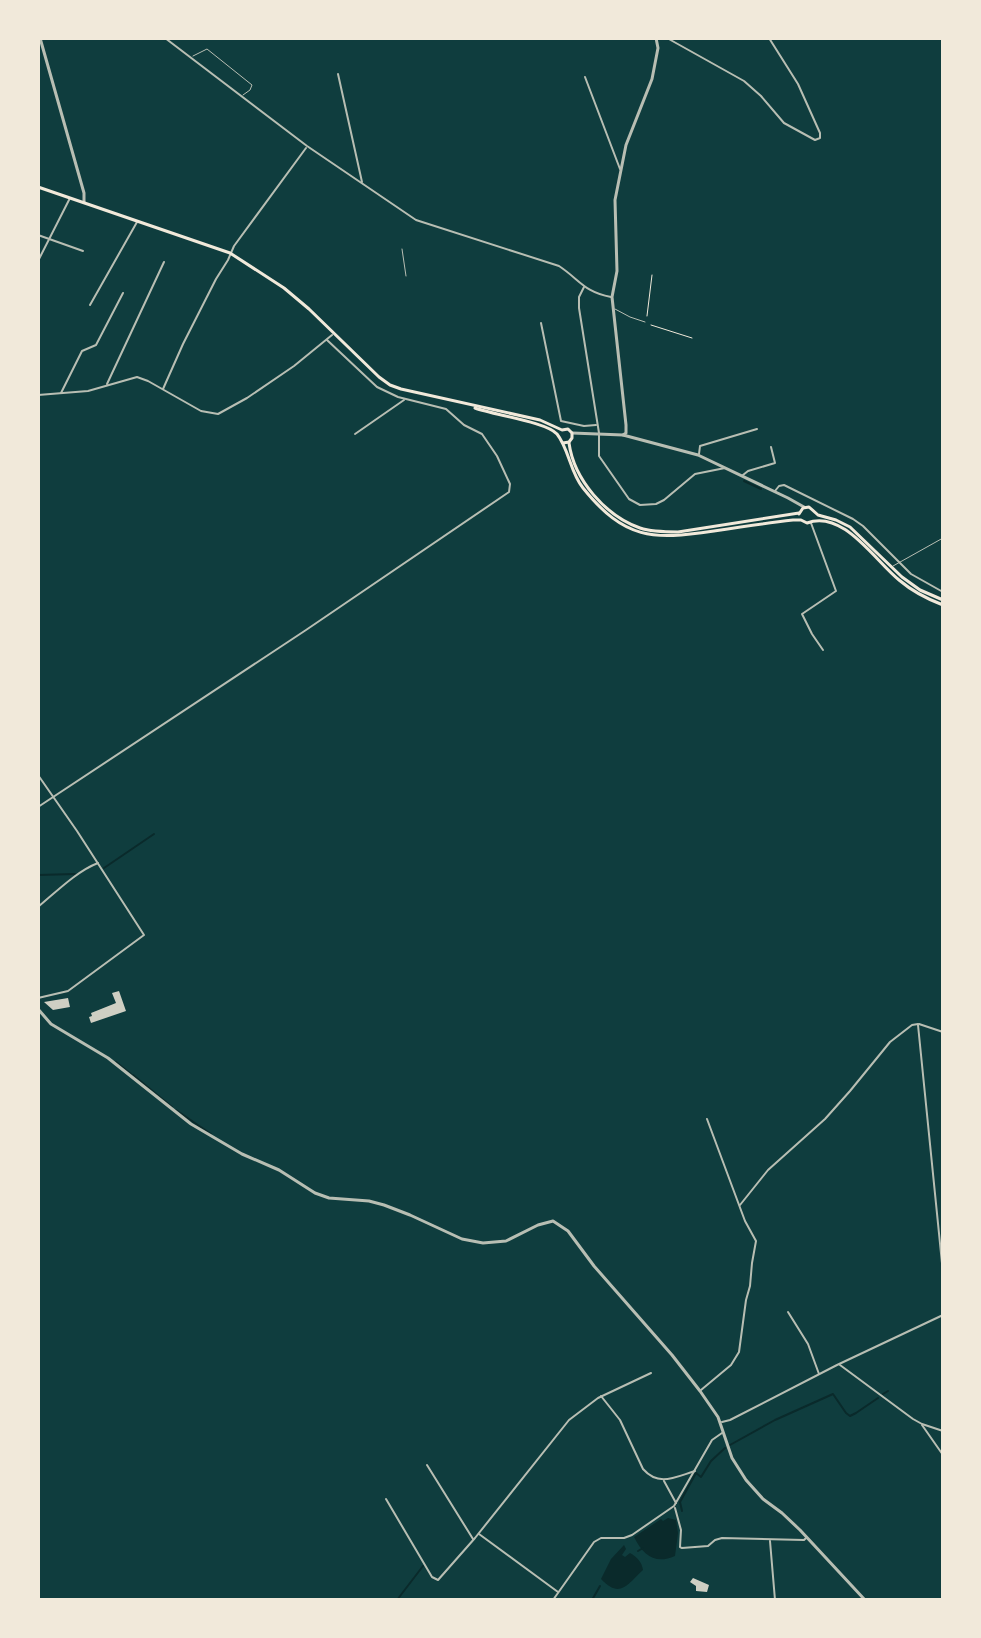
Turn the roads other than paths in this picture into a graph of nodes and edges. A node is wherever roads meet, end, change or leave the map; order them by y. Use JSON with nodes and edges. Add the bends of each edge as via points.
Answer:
{"nodes":[{"id":1,"x":40,"y":38,"type":"edge"},
{"id":2,"x":165,"y":38,"type":"edge"},
{"id":3,"x":657,"y":38,"type":"edge"},
{"id":4,"x":667,"y":38,"type":"edge"},
{"id":5,"x":769,"y":38,"type":"edge"},
{"id":6,"x":190,"y":57,"type":"junction"},
{"id":7,"x":338,"y":74,"type":"dead end"},
{"id":8,"x":585,"y":77,"type":"dead end"},
{"id":9,"x":242,"y":96,"type":"junction"},
{"id":10,"x":307,"y":146,"type":"junction"},
{"id":11,"x":620,"y":169,"type":"junction"},
{"id":12,"x":362,"y":184,"type":"junction"},
{"id":13,"x":38,"y":187,"type":"edge"},
{"id":14,"x":70,"y":198,"type":"junction"},
{"id":15,"x":84,"y":202,"type":"junction"},
{"id":16,"x":138,"y":221,"type":"junction"},
{"id":17,"x":38,"y":235,"type":"edge"},
{"id":18,"x":50,"y":239,"type":"junction"},
{"id":19,"x":234,"y":246,"type":"junction"},
{"id":20,"x":402,"y":249,"type":"dead end"},
{"id":21,"x":83,"y":251,"type":"dead end"},
{"id":22,"x":230,"y":253,"type":"junction"},
{"id":23,"x":237,"y":258,"type":"junction"},
{"id":24,"x":38,"y":261,"type":"edge"},
{"id":25,"x":164,"y":262,"type":"dead end"},
{"id":26,"x":406,"y":276,"type":"dead end"},
{"id":27,"x":584,"y":287,"type":"junction"},
{"id":28,"x":123,"y":293,"type":"dead end"},
{"id":29,"x":612,"y":297,"type":"junction"},
{"id":30,"x":90,"y":305,"type":"dead end"},
{"id":31,"x":613,"y":307,"type":"junction"},
{"id":32,"x":541,"y":323,"type":"dead end"},
{"id":33,"x":646,"y":323,"type":"road end"},
{"id":34,"x":333,"y":334,"type":"junction"},
{"id":35,"x":327,"y":340,"type":"junction"},
{"id":36,"x":107,"y":385,"type":"junction"},
{"id":37,"x":162,"y":390,"type":"junction"},
{"id":38,"x":60,"y":394,"type":"junction"},
{"id":39,"x":38,"y":395,"type":"edge"},
{"id":40,"x":404,"y":399,"type":"junction"},
{"id":41,"x":468,"y":405,"type":"junction"},
{"id":42,"x":598,"y":425,"type":"junction"},
{"id":43,"x":757,"y":429,"type":"dead end"},
{"id":44,"x":562,"y":430,"type":"junction"},
{"id":45,"x":599,"y":433,"type":"junction"},
{"id":46,"x":355,"y":434,"type":"dead end"},
{"id":47,"x":623,"y":435,"type":"junction"},
{"id":48,"x":558,"y":436,"type":"junction"},
{"id":49,"x":571,"y":438,"type":"junction"},
{"id":50,"x":563,"y":443,"type":"junction"},
{"id":51,"x":771,"y":447,"type":"dead end"},
{"id":52,"x":698,"y":455,"type":"junction"},
{"id":53,"x":725,"y":467,"type":"junction"},
{"id":54,"x":743,"y":476,"type":"junction"},
{"id":55,"x":775,"y":492,"type":"junction"},
{"id":56,"x":801,"y":510,"type":"junction"},
{"id":57,"x":815,"y":512,"type":"junction"},
{"id":58,"x":801,"y":520,"type":"junction"},
{"id":59,"x":812,"y":521,"type":"junction"},
{"id":60,"x":943,"y":538,"type":"edge"},
{"id":61,"x":898,"y":563,"type":"junction"},
{"id":62,"x":891,"y":568,"type":"junction"},
{"id":63,"x":943,"y":592,"type":"edge"},
{"id":64,"x":943,"y":603,"type":"edge"},
{"id":65,"x":823,"y":650,"type":"dead end"},
{"id":66,"x":38,"y":775,"type":"edge"},
{"id":67,"x":54,"y":797,"type":"junction"},
{"id":68,"x":38,"y":807,"type":"edge"},
{"id":69,"x":98,"y":863,"type":"junction"},
{"id":70,"x":38,"y":907,"type":"edge"},
{"id":71,"x":38,"y":998,"type":"edge"},
{"id":72,"x":38,"y":1009,"type":"edge"},
{"id":73,"x":918,"y":1024,"type":"junction"},
{"id":74,"x":943,"y":1032,"type":"edge"},
{"id":75,"x":707,"y":1119,"type":"dead end"},
{"id":76,"x":739,"y":1206,"type":"junction"},
{"id":77,"x":943,"y":1273,"type":"edge"},
{"id":78,"x":788,"y":1312,"type":"dead end"},
{"id":79,"x":943,"y":1315,"type":"edge"},
{"id":80,"x":839,"y":1364,"type":"junction"},
{"id":81,"x":651,"y":1373,"type":"dead end"},
{"id":82,"x":819,"y":1374,"type":"junction"},
{"id":83,"x":700,"y":1391,"type":"junction"},
{"id":84,"x":601,"y":1396,"type":"junction"},
{"id":85,"x":720,"y":1423,"type":"junction"},
{"id":86,"x":922,"y":1424,"type":"junction"},
{"id":87,"x":943,"y":1431,"type":"edge"},
{"id":88,"x":723,"y":1433,"type":"junction"},
{"id":89,"x":943,"y":1455,"type":"edge"},
{"id":90,"x":427,"y":1465,"type":"dead end"},
{"id":91,"x":696,"y":1471,"type":"junction"},
{"id":92,"x":664,"y":1480,"type":"junction"},
{"id":93,"x":386,"y":1499,"type":"dead end"},
{"id":94,"x":675,"y":1505,"type":"junction"},
{"id":95,"x":478,"y":1534,"type":"junction"},
{"id":96,"x":807,"y":1538,"type":"junction"},
{"id":97,"x":473,"y":1540,"type":"junction"},
{"id":98,"x":770,"y":1540,"type":"junction"},
{"id":99,"x":558,"y":1592,"type":"junction"},
{"id":100,"x":553,"y":1600,"type":"edge"},
{"id":101,"x":775,"y":1600,"type":"edge"},
{"id":102,"x":865,"y":1600,"type":"edge"}],
"edges":[{"from":1,"to":15,"type":"street"},
{"from":2,"to":6,"type":"street"},
{"from":3,"to":11,"type":"street","via":[[652,79]]},
{"from":4,"to":5,"type":"street","via":[[744,81],[793,129],[820,138],[798,84]]},
{"from":6,"to":9,"type":"street"},
{"from":6,"to":9,"type":"lane","via":[[207,49],[252,85]]},
{"from":7,"to":12,"type":"street"},
{"from":8,"to":11,"type":"street"},
{"from":9,"to":10,"type":"street"},
{"from":10,"to":12,"type":"street"},
{"from":10,"to":19,"type":"street"},
{"from":11,"to":29,"type":"street"},
{"from":12,"to":27,"type":"street","via":[[416,220],[559,266]]},
{"from":13,"to":14,"type":"main road"},
{"from":14,"to":15,"type":"main road"},
{"from":14,"to":18,"type":"street"},
{"from":15,"to":16,"type":"main road"},
{"from":16,"to":22,"type":"main road"},
{"from":16,"to":30,"type":"street"},
{"from":17,"to":18,"type":"street"},
{"from":18,"to":21,"type":"street"},
{"from":18,"to":24,"type":"street"},
{"from":19,"to":22,"type":"street"},
{"from":19,"to":23,"type":"street"},
{"from":20,"to":26,"type":"lane"},
{"from":22,"to":23,"type":"main road"},
{"from":22,"to":37,"type":"street"},
{"from":23,"to":34,"type":"main road","via":[[284,288]]},
{"from":25,"to":36,"type":"street"},
{"from":27,"to":29,"type":"street"},
{"from":27,"to":42,"type":"street","via":[[579,308]]},
{"from":28,"to":38,"type":"street","via":[[97,344],[82,351]]},
{"from":29,"to":31,"type":"street"},
{"from":31,"to":33,"type":"lane"},
{"from":31,"to":47,"type":"street"},
{"from":32,"to":42,"type":"street","via":[[561,421]]},
{"from":34,"to":35,"type":"street"},
{"from":34,"to":41,"type":"main road","via":[[390,385]]},
{"from":35,"to":37,"type":"street","via":[[221,413],[203,412]]},
{"from":35,"to":40,"type":"street","via":[[377,387]]},
{"from":36,"to":37,"type":"street","via":[[137,377]]},
{"from":36,"to":38,"type":"street"},
{"from":38,"to":39,"type":"street"},
{"from":40,"to":46,"type":"street"},
{"from":40,"to":67,"type":"street","via":[[446,409],[482,434],[497,456],[509,492]]},
{"from":41,"to":44,"type":"main road","via":[[540,420]]},
{"from":41,"to":48,"type":"main road","via":[[548,428]]},
{"from":42,"to":45,"type":"street"},
{"from":43,"to":52,"type":"street","via":[[700,446]]},
{"from":44,"to":48,"type":"main road"},
{"from":44,"to":49,"type":"main road","via":[[568,429]]},
{"from":45,"to":47,"type":"street"},
{"from":45,"to":49,"type":"street"},
{"from":45,"to":53,"type":"street","via":[[599,456],[629,499],[640,505],[661,502],[695,474]]},
{"from":47,"to":52,"type":"street"},
{"from":48,"to":50,"type":"main road"},
{"from":49,"to":50,"type":"main road"},
{"from":49,"to":56,"type":"main road","via":[[574,464],[585,484],[613,513],[639,527],[678,532]]},
{"from":50,"to":58,"type":"main road","via":[[581,487],[612,517],[640,533],[670,537]]},
{"from":51,"to":54,"type":"street","via":[[775,463]]},
{"from":52,"to":53,"type":"street"},
{"from":53,"to":54,"type":"street"},
{"from":54,"to":55,"type":"street"},
{"from":55,"to":56,"type":"street"},
{"from":55,"to":61,"type":"street","via":[[784,485],[853,519]]},
{"from":56,"to":57,"type":"main road"},
{"from":56,"to":58,"type":"main road"},
{"from":57,"to":59,"type":"main road"},
{"from":57,"to":62,"type":"main road","via":[[850,527]]},
{"from":58,"to":59,"type":"main road"},
{"from":59,"to":64,"type":"main road","via":[[844,529],[905,585]]},
{"from":59,"to":65,"type":"street","via":[[836,591],[802,614]]},
{"from":60,"to":61,"type":"lane"},
{"from":61,"to":62,"type":"lane"},
{"from":61,"to":63,"type":"street"},
{"from":62,"to":64,"type":"main road"},
{"from":66,"to":67,"type":"street"},
{"from":67,"to":68,"type":"street"},
{"from":67,"to":69,"type":"street"},
{"from":69,"to":70,"type":"street"},
{"from":69,"to":71,"type":"street","via":[[144,935],[68,991]]},
{"from":72,"to":83,"type":"street","via":[[51,1024],[108,1058],[191,1124],[315,1193],[384,1205],[483,1243],[506,1241],[553,1221],[568,1231]]},
{"from":73,"to":74,"type":"street"},
{"from":73,"to":76,"type":"street","via":[[890,1042]]},
{"from":73,"to":77,"type":"street"},
{"from":75,"to":76,"type":"street"},
{"from":76,"to":83,"type":"street","via":[[756,1241],[740,1348],[731,1365]]},
{"from":78,"to":82,"type":"street"},
{"from":79,"to":80,"type":"street"},
{"from":80,"to":82,"type":"street"},
{"from":80,"to":86,"type":"street"},
{"from":81,"to":84,"type":"street"},
{"from":82,"to":85,"type":"street"},
{"from":83,"to":85,"type":"street"},
{"from":84,"to":92,"type":"street","via":[[620,1420],[643,1469]]},
{"from":84,"to":95,"type":"street","via":[[561,1428]]},
{"from":85,"to":88,"type":"street"},
{"from":86,"to":87,"type":"street"},
{"from":86,"to":89,"type":"street"},
{"from":88,"to":91,"type":"street","via":[[712,1440]]},
{"from":88,"to":96,"type":"street","via":[[746,1480]]},
{"from":90,"to":97,"type":"street"},
{"from":91,"to":92,"type":"street"},
{"from":91,"to":94,"type":"street"},
{"from":92,"to":94,"type":"street"},
{"from":93,"to":97,"type":"street","via":[[436,1579]]},
{"from":94,"to":98,"type":"street","via":[[680,1547],[708,1546],[722,1538]]},
{"from":94,"to":99,"type":"street","via":[[632,1535],[594,1542]]},
{"from":95,"to":97,"type":"street"},
{"from":95,"to":99,"type":"street"},
{"from":96,"to":98,"type":"street"},
{"from":96,"to":102,"type":"street"},
{"from":98,"to":101,"type":"street"},
{"from":99,"to":100,"type":"street"}]}
